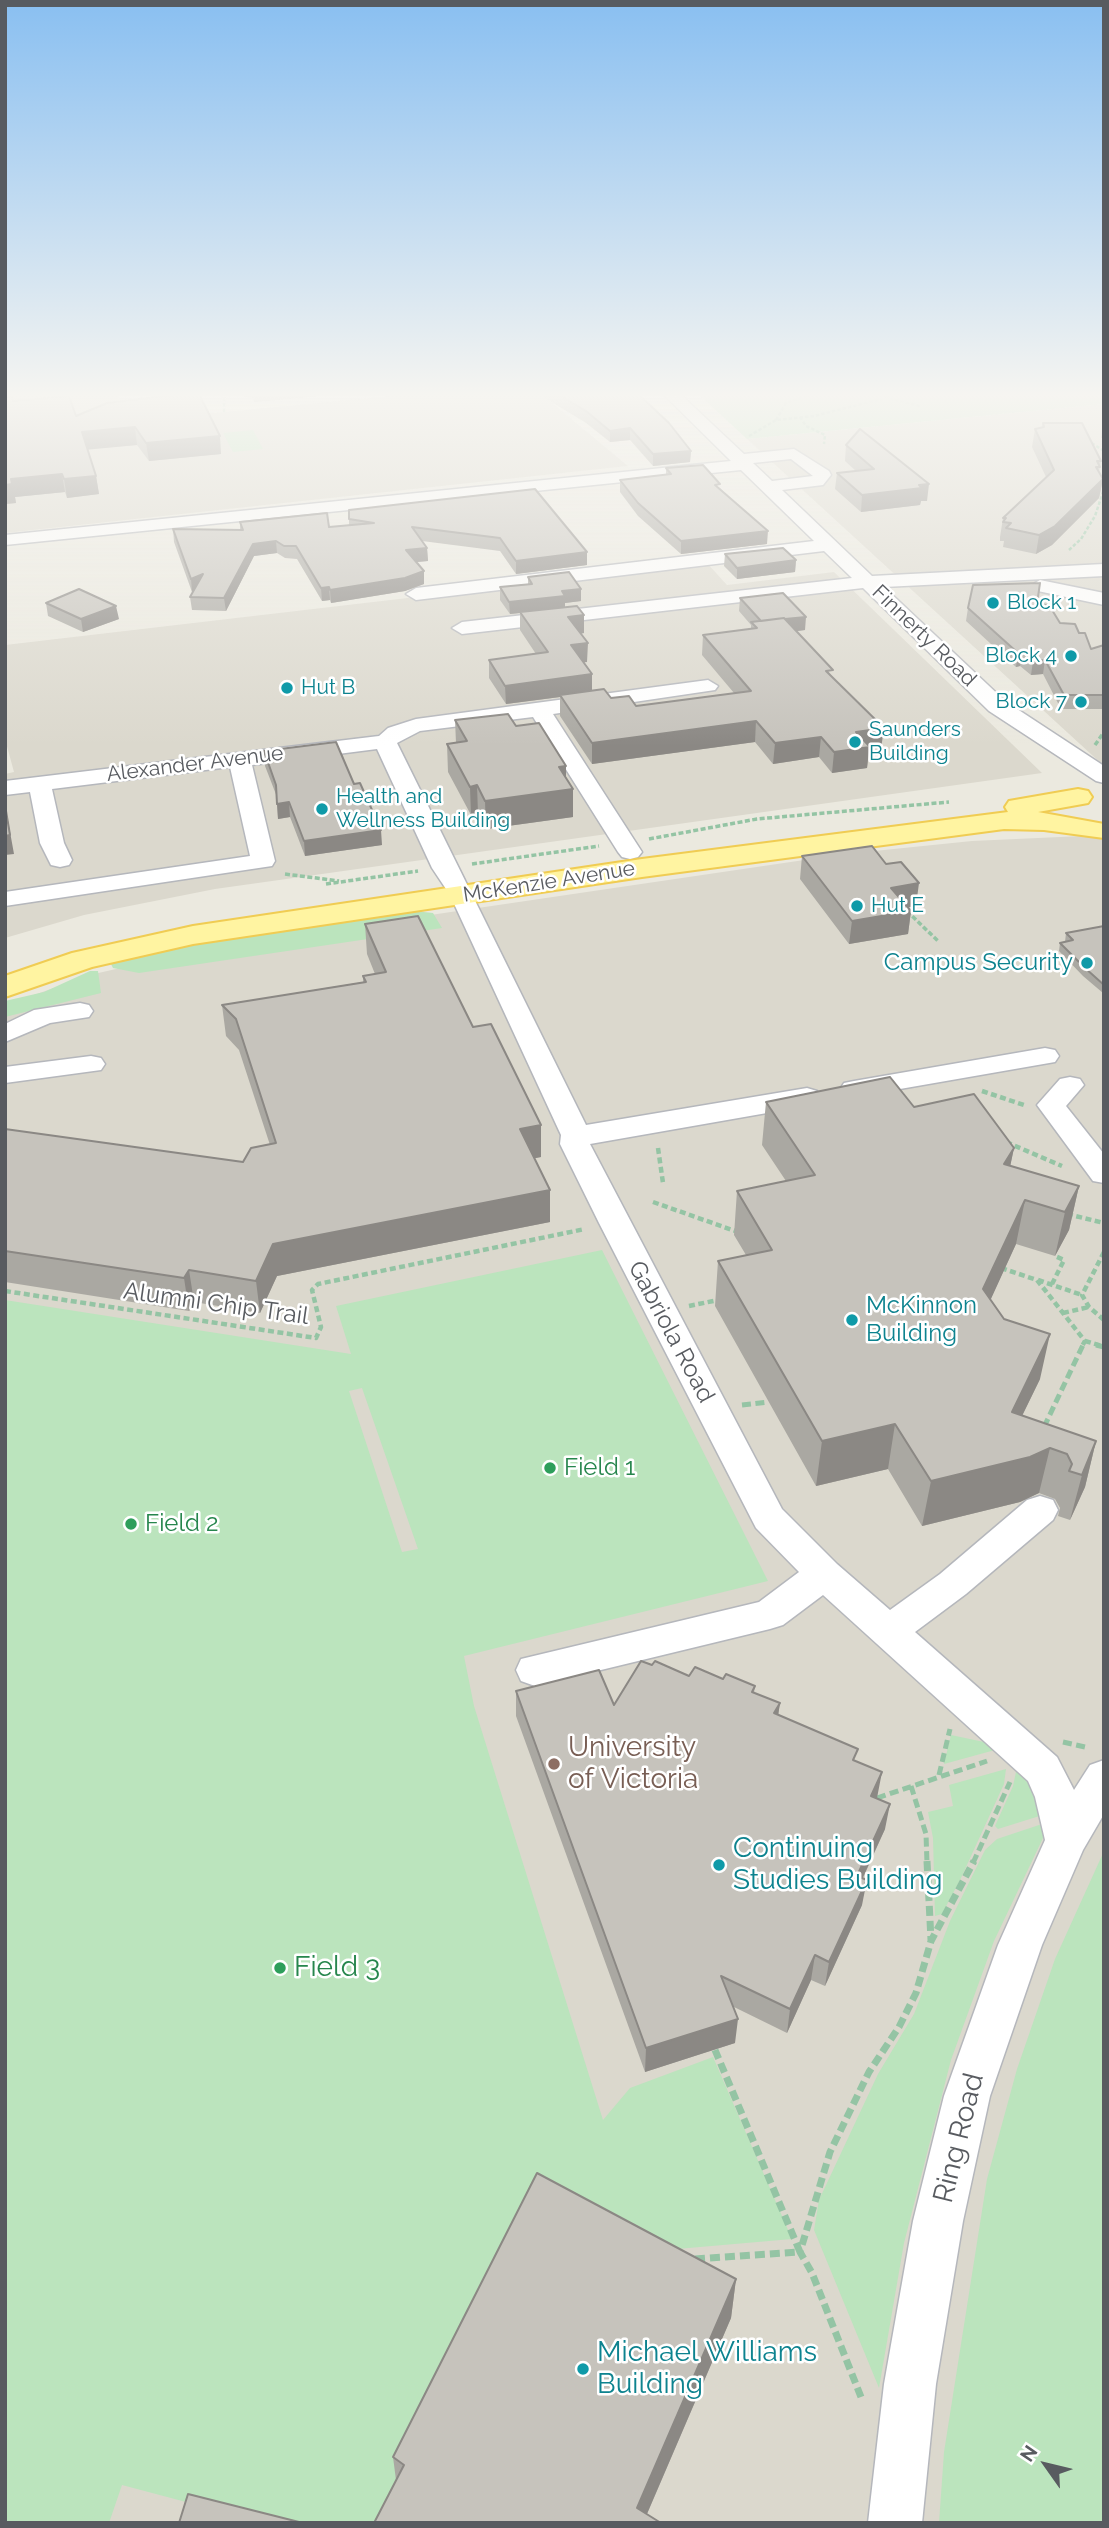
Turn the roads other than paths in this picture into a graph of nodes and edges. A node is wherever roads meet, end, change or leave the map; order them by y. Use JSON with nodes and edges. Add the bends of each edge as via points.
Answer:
{"nodes":[{"id":1,"x":162,"y":510,"type":"edge"},
{"id":2,"x":211,"y":510,"type":"edge"},
{"id":3,"x":292,"y":510,"type":"edge"},
{"id":4,"x":791,"y":510,"type":"edge"},
{"id":5,"x":217,"y":518,"type":"junction"},
{"id":6,"x":170,"y":523,"type":"junction"},
{"id":7,"x":5,"y":540,"type":"edge"},
{"id":8,"x":828,"y":545,"type":"junction"},
{"id":9,"x":1104,"y":570,"type":"edge"},
{"id":10,"x":973,"y":578,"type":"junction"},
{"id":11,"x":867,"y":582,"type":"junction"},
{"id":12,"x":416,"y":594,"type":"dead end"},
{"id":13,"x":1104,"y":599,"type":"edge"},
{"id":14,"x":462,"y":628,"type":"dead end"},
{"id":15,"x":708,"y":687,"type":"dead end"},
{"id":16,"x":997,"y":706,"type":"junction"},
{"id":17,"x":539,"y":710,"type":"junction"},
{"id":18,"x":385,"y":742,"type":"junction"},
{"id":19,"x":239,"y":758,"type":"junction"},
{"id":20,"x":1104,"y":776,"type":"edge"},
{"id":21,"x":39,"y":783,"type":"junction"},
{"id":22,"x":5,"y":788,"type":"edge"},
{"id":23,"x":1087,"y":794,"type":"edge"},
{"id":24,"x":1102,"y":832,"type":"edge"},
{"id":25,"x":630,"y":852,"type":"junction"},
{"id":26,"x":60,"y":860,"type":"dead end"},
{"id":27,"x":457,"y":887,"type":"junction"},
{"id":28,"x":5,"y":899,"type":"edge"},
{"id":29,"x":5,"y":963,"type":"edge"},
{"id":30,"x":5,"y":986,"type":"edge"},
{"id":31,"x":80,"y":1011,"type":"dead end"},
{"id":32,"x":5,"y":1034,"type":"edge"},
{"id":33,"x":1045,"y":1056,"type":"dead end"},
{"id":34,"x":91,"y":1064,"type":"dead end"},
{"id":35,"x":5,"y":1075,"type":"edge"},
{"id":36,"x":1070,"y":1085,"type":"dead end"},
{"id":37,"x":576,"y":1135,"type":"junction"},
{"id":38,"x":1104,"y":1174,"type":"edge"},
{"id":39,"x":1040,"y":1510,"type":"dead end"},
{"id":40,"x":824,"y":1574,"type":"junction"},
{"id":41,"x":888,"y":1632,"type":"junction"},
{"id":42,"x":535,"y":1670,"type":"dead end"},
{"id":43,"x":1098,"y":1762,"type":"edge"},
{"id":44,"x":1066,"y":1840,"type":"junction"},
{"id":45,"x":895,"y":2523,"type":"edge"}],
"edges":[{"from":1,"to":6,"type":"street"},
{"from":2,"to":5,"type":"street"},
{"from":3,"to":5,"type":"street"},
{"from":4,"to":8,"type":"street","name":"Finnerty Road"},
{"from":5,"to":6,"type":"street"},
{"from":6,"to":7,"type":"street"},
{"from":8,"to":11,"type":"street","name":"Finnerty Road"},
{"from":8,"to":12,"type":"street"},
{"from":9,"to":10,"type":"street"},
{"from":10,"to":11,"type":"street"},
{"from":10,"to":13,"type":"street"},
{"from":11,"to":14,"type":"street"},
{"from":11,"to":16,"type":"street","name":"Finnerty Road"},
{"from":15,"to":17,"type":"street"},
{"from":16,"to":20,"type":"street","name":"Finnerty Road"},
{"from":16,"to":23,"type":"street","name":"Finnerty Road","via":[[1008,721],[1074,775]]},
{"from":17,"to":18,"type":"street","via":[[416,725]]},
{"from":17,"to":25,"type":"street"},
{"from":18,"to":19,"type":"street","name":"Alexander Avenue"},
{"from":18,"to":27,"type":"street","name":"Gabriola Road","via":[[443,868]]},
{"from":19,"to":21,"type":"street","name":"Alexander Avenue"},
{"from":19,"to":28,"type":"street","via":[[263,860]]},
{"from":21,"to":22,"type":"street","name":"Alexander Avenue"},
{"from":21,"to":26,"type":"street"},
{"from":23,"to":24,"type":"main road","via":[[1072,805],[1073,814],[1082,824]]},
{"from":23,"to":25,"type":"main road","name":"McKenzie Avenue","via":[[990,810],[861,820]]},
{"from":24,"to":27,"type":"main road","name":"McKenzie Avenue","via":[[1034,820],[993,821]]},
{"from":25,"to":27,"type":"main road","name":"McKenzie Avenue"},
{"from":27,"to":29,"type":"main road","name":"McKenzie Avenue","via":[[161,920]]},
{"from":27,"to":30,"type":"main road","name":"McKenzie Avenue","via":[[154,942]]},
{"from":27,"to":37,"type":"street","name":"Gabriola Road"},
{"from":31,"to":32,"type":"street","via":[[44,1016]]},
{"from":33,"to":37,"type":"street"},
{"from":34,"to":35,"type":"street"},
{"from":36,"to":38,"type":"street","via":[[1051,1105]]},
{"from":37,"to":40,"type":"street","name":"Gabriola Road","via":[[576,1144],[614,1223],[769,1518]]},
{"from":39,"to":41,"type":"street"},
{"from":40,"to":41,"type":"street","name":"Gabriola Road"},
{"from":40,"to":42,"type":"street","via":[[771,1614]]},
{"from":41,"to":44,"type":"street","name":"Gabriola Road","via":[[1043,1769],[1056,1797]]},
{"from":43,"to":44,"type":"street","name":"Ring Road"},
{"from":44,"to":45,"type":"street","name":"Ring Road","via":[[1015,1958],[967,2096],[938,2221],[910,2384]]}]}
